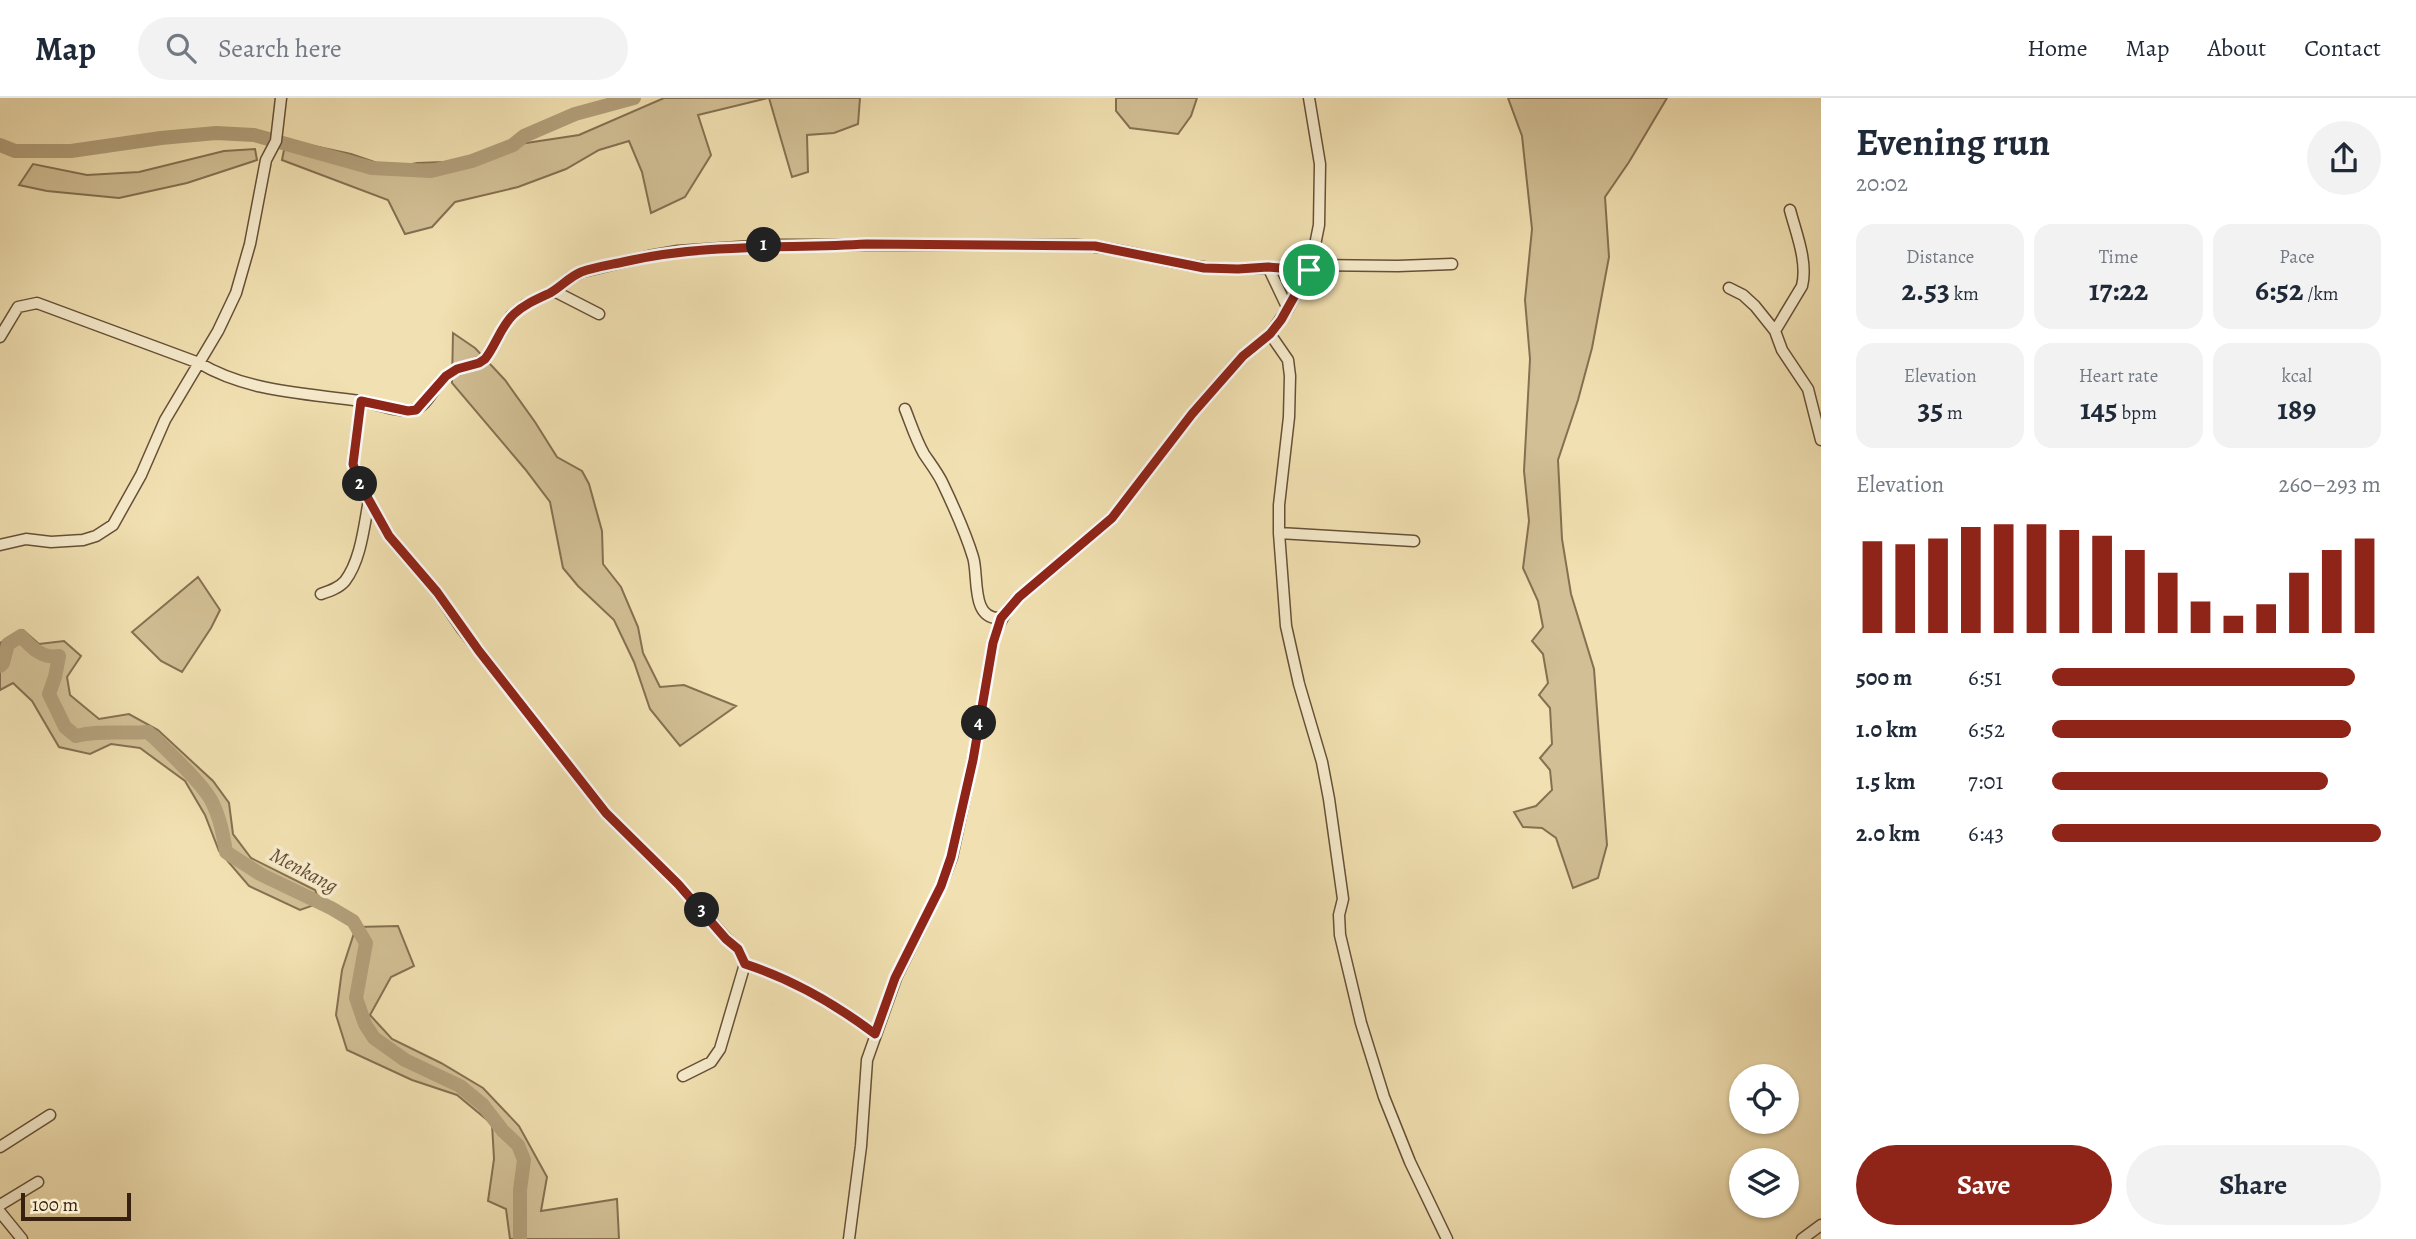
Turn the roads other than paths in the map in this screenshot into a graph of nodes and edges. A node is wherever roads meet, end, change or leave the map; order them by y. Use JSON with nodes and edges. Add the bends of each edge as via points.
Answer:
{"nodes":[{"id":1,"x":281,"y":98,"type":"edge"},
{"id":2,"x":1309,"y":98,"type":"edge"},
{"id":3,"x":1790,"y":210,"type":"dead end"},
{"id":4,"x":1452,"y":264,"type":"dead end"},
{"id":5,"x":1268,"y":267,"type":"junction"},
{"id":6,"x":1310,"y":268,"type":"junction"},
{"id":7,"x":1729,"y":288,"type":"dead end"},
{"id":8,"x":554,"y":291,"type":"junction"},
{"id":9,"x":599,"y":314,"type":"dead end"},
{"id":10,"x":1281,"y":320,"type":"junction"},
{"id":11,"x":1775,"y":331,"type":"junction"},
{"id":12,"x":1270,"y":334,"type":"junction"},
{"id":13,"x":0,"y":337,"type":"edge"},
{"id":14,"x":199,"y":363,"type":"junction"},
{"id":15,"x":361,"y":401,"type":"junction"},
{"id":16,"x":905,"y":409,"type":"dead end"},
{"id":17,"x":1821,"y":440,"type":"edge"},
{"id":18,"x":369,"y":500,"type":"junction"},
{"id":19,"x":1279,"y":533,"type":"junction"},
{"id":20,"x":1414,"y":541,"type":"dead end"},
{"id":21,"x":0,"y":545,"type":"edge"},
{"id":22,"x":321,"y":594,"type":"dead end"},
{"id":23,"x":1001,"y":618,"type":"junction"},
{"id":24,"x":745,"y":964,"type":"junction"},
{"id":25,"x":875,"y":1034,"type":"junction"},
{"id":26,"x":683,"y":1076,"type":"dead end"},
{"id":27,"x":50,"y":1115,"type":"dead end"},
{"id":28,"x":0,"y":1147,"type":"edge"},
{"id":29,"x":38,"y":1182,"type":"dead end"},
{"id":30,"x":0,"y":1205,"type":"edge"},
{"id":31,"x":0,"y":1212,"type":"edge"},
{"id":32,"x":1821,"y":1225,"type":"edge"},
{"id":33,"x":22,"y":1239,"type":"edge"},
{"id":34,"x":849,"y":1239,"type":"edge"},
{"id":35,"x":1447,"y":1239,"type":"edge"},
{"id":36,"x":1807,"y":1239,"type":"edge"}],
"edges":[{"from":1,"to":14,"type":"street","via":[[276,141],[266,160],[240,283]]},
{"from":2,"to":6,"type":"street","via":[[1321,182]]},
{"from":3,"to":11,"type":"street","via":[[1804,278]]},
{"from":4,"to":6,"type":"street"},
{"from":5,"to":6,"type":"street"},
{"from":5,"to":8,"type":"street","via":[[1204,268],[1095,246],[769,245],[649,256],[582,272]]},
{"from":5,"to":10,"type":"street","via":[[1288,309]]},
{"from":6,"to":10,"type":"street"},
{"from":7,"to":11,"type":"street","via":[[1755,306]]},
{"from":8,"to":9,"type":"street"},
{"from":8,"to":15,"type":"street","via":[[518,311],[485,359],[446,376],[416,410]]},
{"from":10,"to":12,"type":"street"},
{"from":11,"to":17,"type":"street","via":[[1808,389]]},
{"from":12,"to":19,"type":"street","via":[[1288,360],[1290,376]]},
{"from":12,"to":23,"type":"street","via":[[1243,356],[1210,394],[1112,518],[1019,597]]},
{"from":13,"to":14,"type":"street","via":[[18,307],[37,303]]},
{"from":14,"to":15,"type":"street","via":[[252,385]]},
{"from":14,"to":21,"type":"street","via":[[113,525],[83,540]]},
{"from":15,"to":18,"type":"street","via":[[353,464]]},
{"from":16,"to":23,"type":"street","via":[[969,544],[982,608]]},
{"from":18,"to":22,"type":"street","via":[[356,558],[346,580]]},
{"from":18,"to":24,"type":"street","via":[[389,536],[606,813],[738,949]]},
{"from":19,"to":20,"type":"street"},
{"from":19,"to":35,"type":"street","via":[[1289,646],[1322,762],[1343,899],[1339,925],[1361,1023],[1384,1097]]},
{"from":23,"to":25,"type":"street","via":[[951,857],[895,978]]},
{"from":24,"to":25,"type":"street","via":[[810,990]]},
{"from":24,"to":26,"type":"street","via":[[720,1049],[711,1062]]},
{"from":25,"to":34,"type":"street","via":[[865,1069]]},
{"from":27,"to":28,"type":"street"},
{"from":29,"to":30,"type":"street"},
{"from":31,"to":33,"type":"street"},
{"from":32,"to":36,"type":"street"}]}
